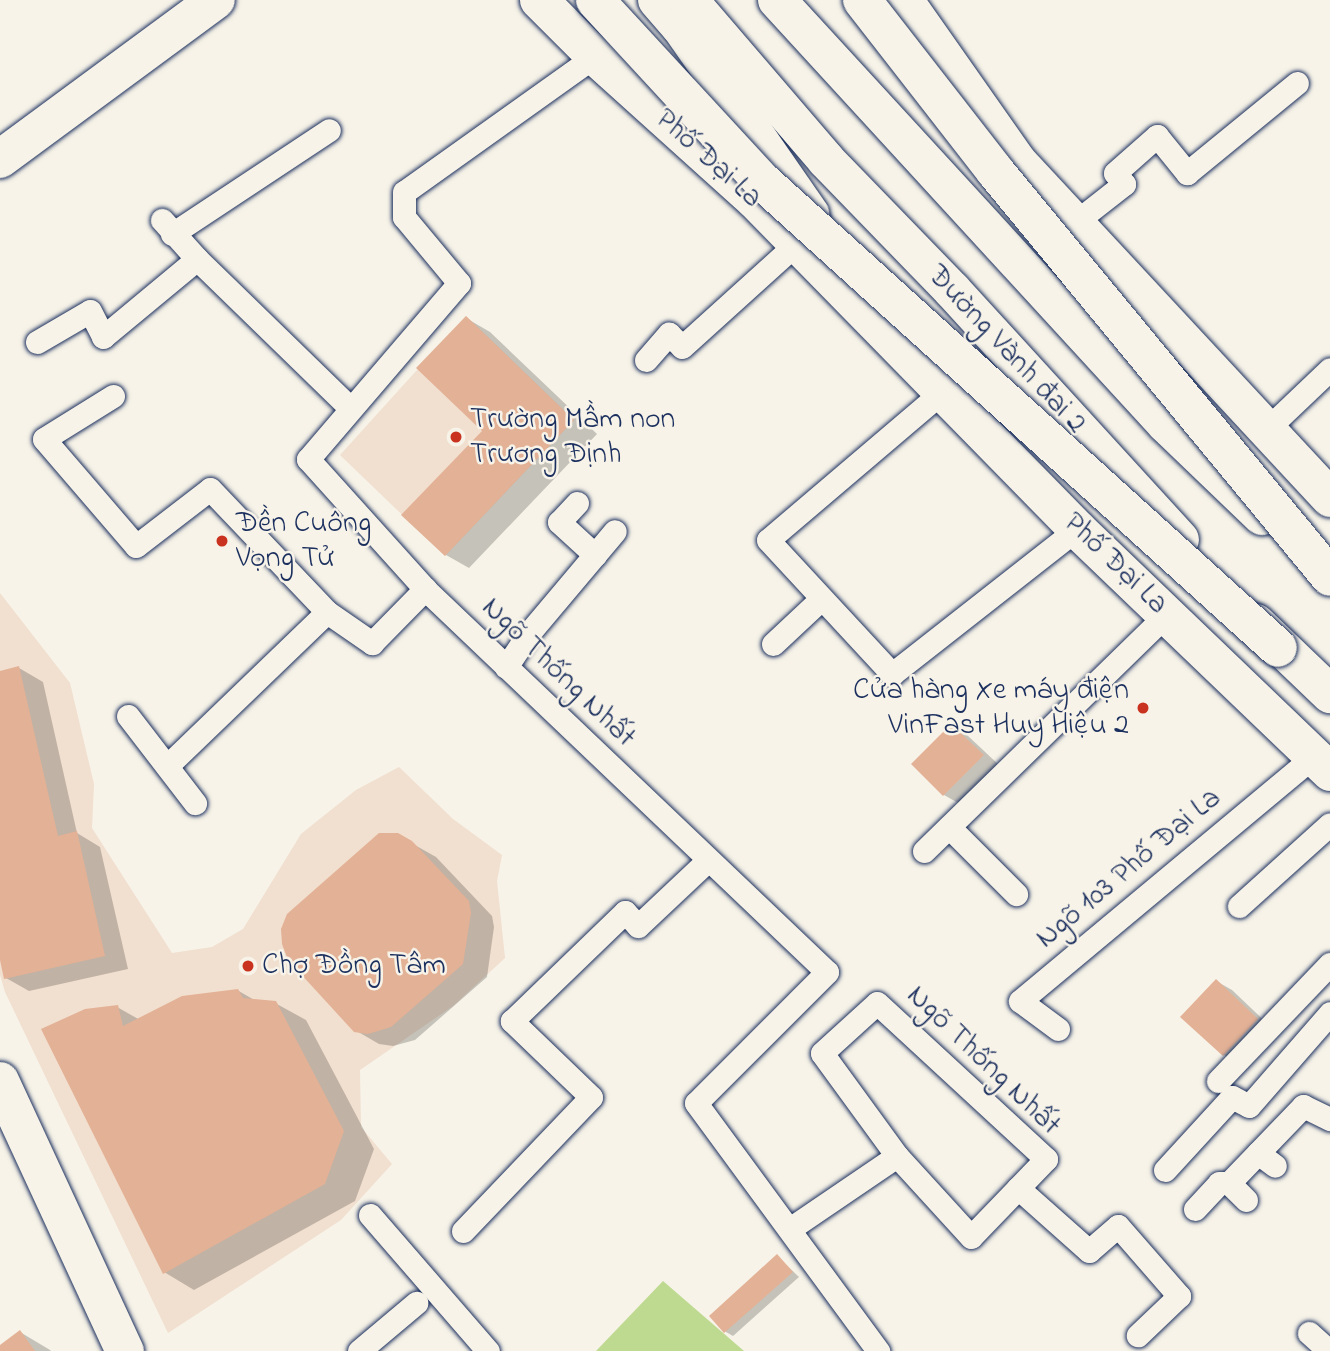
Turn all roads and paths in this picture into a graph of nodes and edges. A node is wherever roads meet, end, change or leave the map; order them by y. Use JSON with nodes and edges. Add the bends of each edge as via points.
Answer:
{"nodes":[{"id":1,"x":216,"y":0,"type":"edge"},
{"id":2,"x":539,"y":0,"type":"edge"},
{"id":3,"x":595,"y":0,"type":"edge"},
{"id":4,"x":657,"y":0,"type":"edge"},
{"id":5,"x":689,"y":0,"type":"edge"},
{"id":6,"x":777,"y":0,"type":"edge"},
{"id":7,"x":846,"y":0,"type":"edge"},
{"id":8,"x":862,"y":0,"type":"edge"},
{"id":9,"x":904,"y":0,"type":"edge"},
{"id":10,"x":595,"y":56,"type":"junction"},
{"id":11,"x":1297,"y":83,"type":"dead end"},
{"id":12,"x":329,"y":130,"type":"dead end"},
{"id":13,"x":0,"y":159,"type":"edge"},
{"id":14,"x":1017,"y":161,"type":"junction"},
{"id":15,"x":1073,"y":224,"type":"junction"},
{"id":16,"x":797,"y":243,"type":"junction"},
{"id":17,"x":197,"y":259,"type":"junction"},
{"id":18,"x":37,"y":342,"type":"dead end"},
{"id":19,"x":904,"y":351,"type":"junction"},
{"id":20,"x":646,"y":360,"type":"dead end"},
{"id":21,"x":1330,"y":369,"type":"edge"},
{"id":22,"x":942,"y":393,"type":"junction"},
{"id":23,"x":113,"y":396,"type":"dead end"},
{"id":24,"x":350,"y":408,"type":"junction"},
{"id":25,"x":1266,"y":430,"type":"junction"},
{"id":26,"x":1330,"y":498,"type":"edge"},
{"id":27,"x":577,"y":503,"type":"dead end"},
{"id":28,"x":1077,"y":529,"type":"junction"},
{"id":29,"x":615,"y":531,"type":"dead end"},
{"id":30,"x":595,"y":555,"type":"junction"},
{"id":31,"x":1330,"y":579,"type":"edge"},
{"id":32,"x":425,"y":589,"type":"junction"},
{"id":33,"x":820,"y":600,"type":"junction"},
{"id":34,"x":327,"y":612,"type":"junction"},
{"id":35,"x":1167,"y":614,"type":"junction"},
{"id":36,"x":773,"y":644,"type":"dead end"},
{"id":37,"x":1278,"y":648,"type":"junction"},
{"id":38,"x":506,"y":667,"type":"junction"},
{"id":39,"x":1330,"y":694,"type":"edge"},
{"id":40,"x":128,"y":716,"type":"dead end"},
{"id":41,"x":1322,"y":764,"type":"edge"},
{"id":42,"x":167,"y":766,"type":"junction"},
{"id":43,"x":195,"y":803,"type":"dead end"},
{"id":44,"x":1330,"y":824,"type":"edge"},
{"id":45,"x":949,"y":827,"type":"junction"},
{"id":46,"x":924,"y":851,"type":"dead end"},
{"id":47,"x":708,"y":860,"type":"junction"},
{"id":48,"x":1016,"y":894,"type":"dead end"},
{"id":49,"x":1239,"y":906,"type":"dead end"},
{"id":50,"x":1330,"y":964,"type":"edge"},
{"id":51,"x":1330,"y":1013,"type":"edge"},
{"id":52,"x":1058,"y":1029,"type":"dead end"},
{"id":53,"x":1218,"y":1081,"type":"dead end"},
{"id":54,"x":2,"y":1096,"type":"edge"},
{"id":55,"x":1330,"y":1119,"type":"edge"},
{"id":56,"x":897,"y":1156,"type":"junction"},
{"id":57,"x":1166,"y":1170,"type":"dead end"},
{"id":58,"x":1229,"y":1184,"type":"junction"},
{"id":59,"x":1018,"y":1188,"type":"junction"},
{"id":60,"x":1246,"y":1200,"type":"dead end"},
{"id":61,"x":1195,"y":1209,"type":"dead end"},
{"id":62,"x":370,"y":1215,"type":"dead end"},
{"id":63,"x":791,"y":1228,"type":"junction"},
{"id":64,"x":463,"y":1231,"type":"dead end"},
{"id":65,"x":416,"y":1303,"type":"dead end"},
{"id":66,"x":1309,"y":1333,"type":"dead end"},
{"id":67,"x":1138,"y":1335,"type":"dead end"},
{"id":68,"x":125,"y":1351,"type":"edge"},
{"id":69,"x":359,"y":1351,"type":"edge"},
{"id":70,"x":488,"y":1351,"type":"edge"},
{"id":71,"x":878,"y":1351,"type":"edge"},
{"id":72,"x":1329,"y":1351,"type":"edge"}],
"edges":[{"from":1,"to":13,"type":"main road"},
{"from":2,"to":10,"type":"main road","name":"Phố Đại La"},
{"from":3,"to":37,"type":"main road","bridge":true,"via":[[761,180]]},
{"from":4,"to":19,"type":"main road","name":"Phố Đại La","via":[[680,26]]},
{"from":5,"to":37,"type":"main road","name":"Đường Vành đai 2","bridge":true,"via":[[826,160],[952,290]]},
{"from":6,"to":31,"type":"main road","bridge":true,"via":[[1166,424]]},
{"from":7,"to":14,"type":"main road"},
{"from":8,"to":31,"type":"main road","bridge":true,"via":[[995,171]]},
{"from":9,"to":14,"type":"main road"},
{"from":10,"to":16,"type":"main road","name":"Phố Đại La"},
{"from":10,"to":24,"type":"lane","name":"Ngõ Thống Nhất","via":[[404,192],[404,217],[459,283]]},
{"from":11,"to":15,"type":"lane","via":[[1187,173],[1157,136],[1115,173],[1124,184]]},
{"from":12,"to":17,"type":"lane","via":[[167,227]]},
{"from":14,"to":15,"type":"main road"},
{"from":15,"to":25,"type":"main road"},
{"from":16,"to":19,"type":"main road","name":"Phố Đại La"},
{"from":16,"to":20,"type":"lane","via":[[682,347],[669,334]]},
{"from":17,"to":18,"type":"lane","via":[[103,337],[90,311]]},
{"from":17,"to":24,"type":"lane"},
{"from":19,"to":22,"type":"main road","name":"Phố Đại La"},
{"from":21,"to":25,"type":"lane"},
{"from":22,"to":28,"type":"main road","name":"Phố Đại La"},
{"from":22,"to":33,"type":"lane","via":[[768,540]]},
{"from":23,"to":34,"type":"lane","via":[[44,439],[136,546],[210,489]]},
{"from":24,"to":32,"type":"lane","name":"Ngõ Thống Nhất","via":[[308,459]]},
{"from":25,"to":26,"type":"main road"},
{"from":27,"to":30,"type":"lane","via":[[559,522]]},
{"from":28,"to":33,"type":"lane","via":[[891,674]]},
{"from":28,"to":35,"type":"main road","name":"Phố Đại La"},
{"from":29,"to":30,"type":"lane"},
{"from":30,"to":38,"type":"lane"},
{"from":32,"to":34,"type":"lane","via":[[372,643]]},
{"from":32,"to":38,"type":"lane","name":"Ngõ Thống Nhất"},
{"from":33,"to":36,"type":"lane"},
{"from":34,"to":42,"type":"lane"},
{"from":35,"to":41,"type":"main road","name":"Phố Đại La"},
{"from":35,"to":45,"type":"lane"},
{"from":37,"to":39,"type":"main road","name":"Đường Vành đai 2"},
{"from":38,"to":47,"type":"lane","name":"Ngõ Thống Nhất"},
{"from":40,"to":42,"type":"lane"},
{"from":41,"to":52,"type":"lane","name":"Ngõ 103 Phố Đại La","via":[[1020,1001]]},
{"from":42,"to":43,"type":"lane"},
{"from":44,"to":49,"type":"lane"},
{"from":45,"to":46,"type":"lane"},
{"from":45,"to":48,"type":"lane"},
{"from":47,"to":63,"type":"lane","name":"Ngõ Thống Nhất","via":[[827,972],[696,1103]]},
{"from":47,"to":64,"type":"lane","via":[[638,926],[625,912],[512,1021],[591,1097]]},
{"from":50,"to":53,"type":"lane"},
{"from":51,"to":57,"type":"lane","via":[[1250,1106],[1232,1097]]},
{"from":54,"to":68,"type":"main road"},
{"from":55,"to":58,"type":"lane","via":[[1303,1105],[1267,1159]]},
{"from":56,"to":59,"type":"lane","name":"Ngõ Thống Nhất","via":[[971,1237]]},
{"from":56,"to":59,"type":"lane","name":"Ngõ Thống Nhất","via":[[822,1053],[877,1003],[1046,1159]]},
{"from":56,"to":63,"type":"lane"},
{"from":58,"to":60,"type":"lane"},
{"from":58,"to":61,"type":"lane","via":[[1219,1183]]},
{"from":59,"to":67,"type":"lane","via":[[1089,1251],[1118,1226],[1179,1296]]},
{"from":62,"to":70,"type":"lane"},
{"from":63,"to":71,"type":"lane","name":"Ngõ Thống Nhất"},
{"from":65,"to":69,"type":"lane"},
{"from":66,"to":72,"type":"lane"}]}
